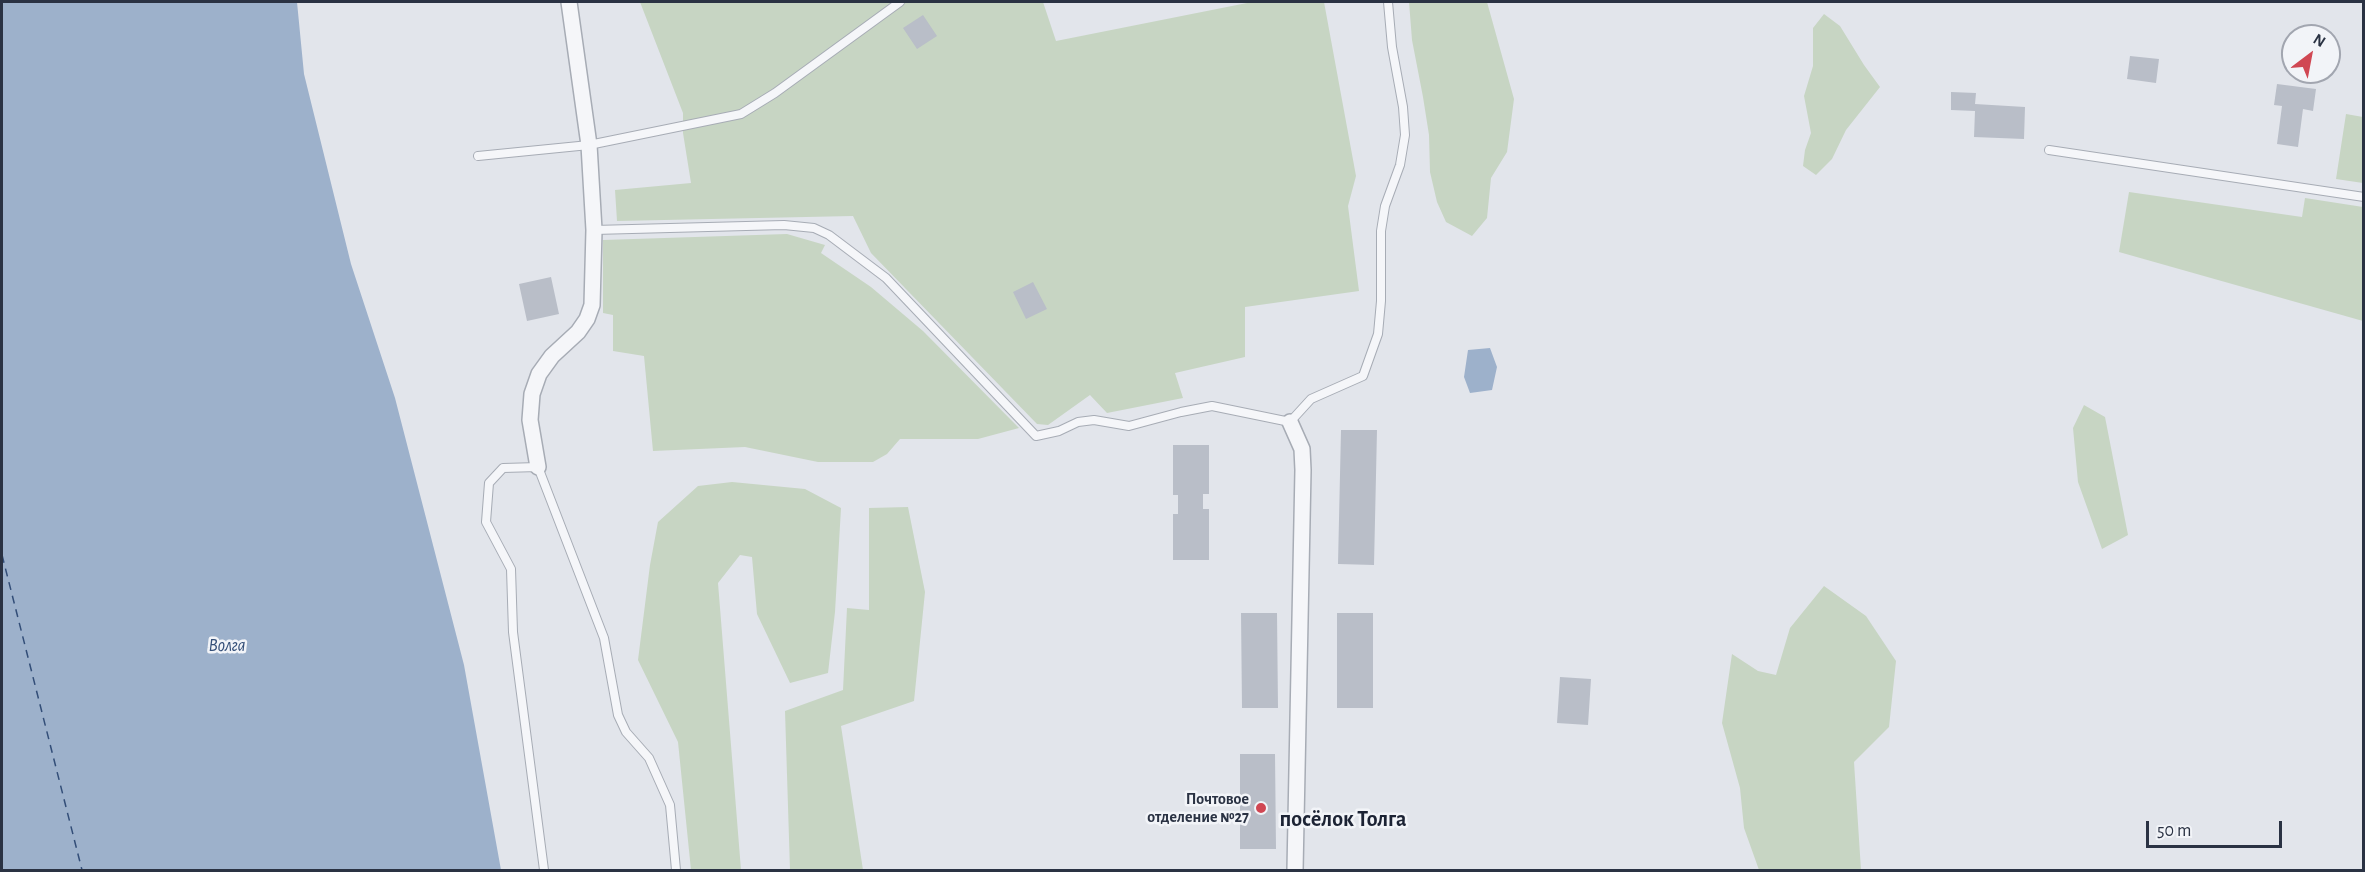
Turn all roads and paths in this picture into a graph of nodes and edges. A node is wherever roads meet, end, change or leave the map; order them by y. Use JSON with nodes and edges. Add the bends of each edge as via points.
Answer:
{"nodes":[{"id":1,"x":569,"y":2,"type":"edge"},
{"id":2,"x":900,"y":2,"type":"edge"},
{"id":3,"x":1388,"y":2,"type":"edge"},
{"id":4,"x":589,"y":145,"type":"junction"},
{"id":5,"x":2049,"y":150,"type":"dead end"},
{"id":6,"x":478,"y":156,"type":"dead end"},
{"id":7,"x":2364,"y":197,"type":"edge"},
{"id":8,"x":594,"y":230,"type":"junction"},
{"id":9,"x":1290,"y":422,"type":"junction"},
{"id":10,"x":538,"y":467,"type":"junction"},
{"id":11,"x":544,"y":870,"type":"edge"},
{"id":12,"x":676,"y":870,"type":"edge"},
{"id":13,"x":1295,"y":870,"type":"edge"}],
"edges":[{"from":1,"to":4,"type":"street"},
{"from":2,"to":4,"type":"lane","via":[[741,114]]},
{"from":3,"to":9,"type":"lane","via":[[1405,135],[1381,231],[1382,301],[1378,334],[1363,376],[1311,399]]},
{"from":4,"to":6,"type":"lane"},
{"from":4,"to":8,"type":"street"},
{"from":5,"to":7,"type":"lane"},
{"from":8,"to":9,"type":"lane","via":[[784,225],[814,228],[886,278],[1036,436],[1078,422],[1094,420],[1129,426],[1212,406]]},
{"from":8,"to":10,"type":"street","via":[[592,305],[587,319],[552,356],[539,374],[532,394],[530,420]]},
{"from":9,"to":13,"type":"street","via":[[1302,449],[1303,470]]},
{"from":10,"to":11,"type":"lane","via":[[503,468],[489,483],[486,522],[511,568],[513,632]]},
{"from":10,"to":12,"type":"lane","via":[[604,638],[618,715],[626,732],[649,758],[670,804]]}]}
